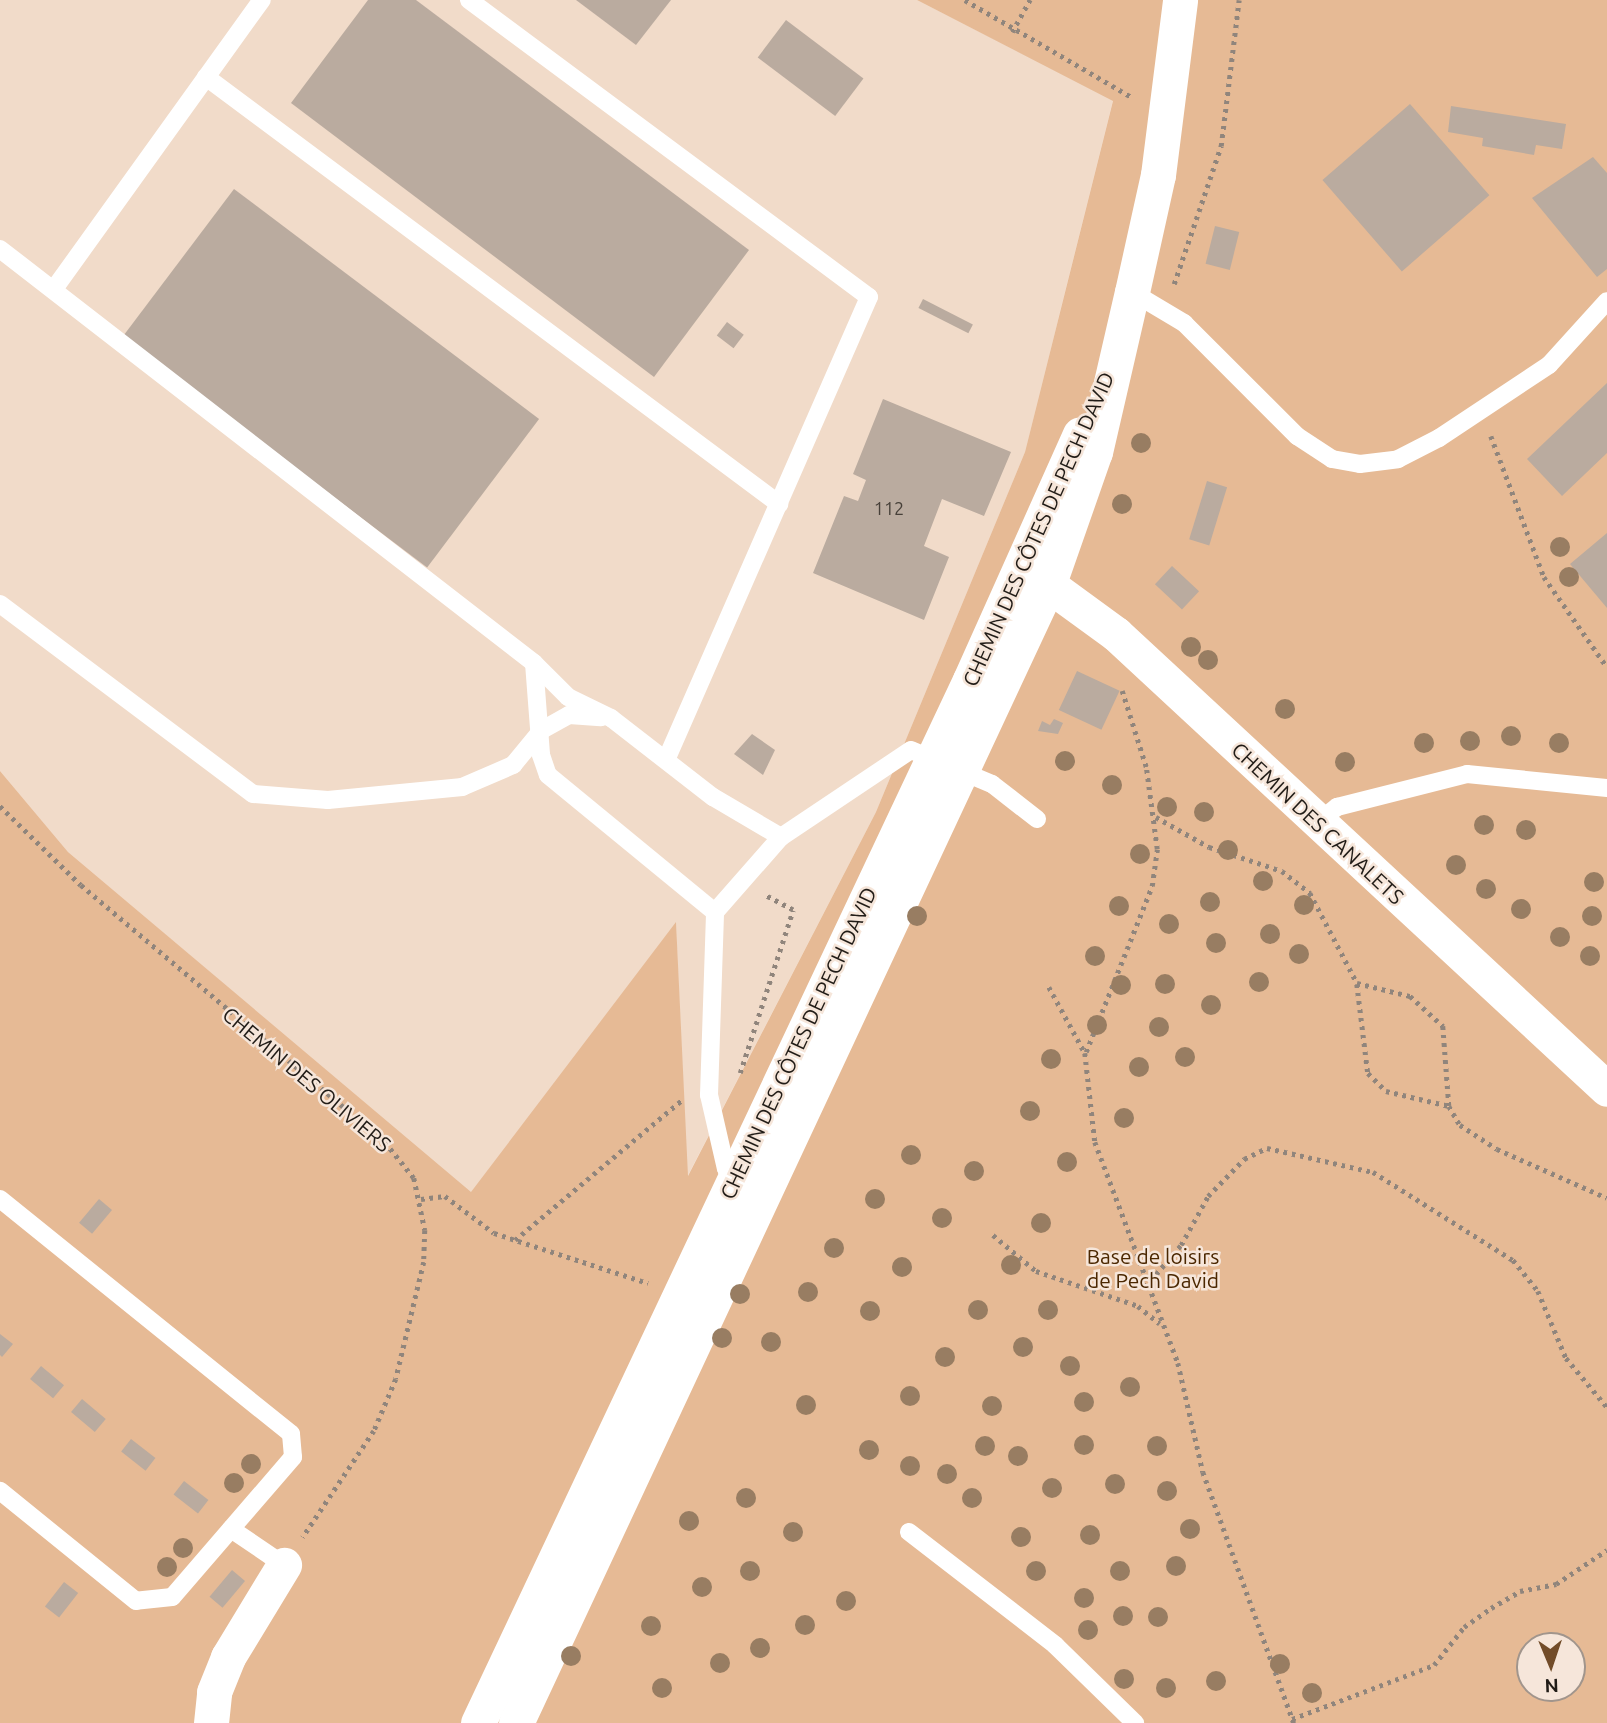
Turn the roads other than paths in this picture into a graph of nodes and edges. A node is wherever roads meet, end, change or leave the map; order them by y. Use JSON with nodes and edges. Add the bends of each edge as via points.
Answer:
{"nodes":[{"id":1,"x":262,"y":0,"type":"edge"},
{"id":2,"x":469,"y":0,"type":"edge"},
{"id":3,"x":1180,"y":0,"type":"edge"},
{"id":4,"x":206,"y":77,"type":"junction"},
{"id":5,"x":0,"y":250,"type":"edge"},
{"id":6,"x":54,"y":289,"type":"junction"},
{"id":7,"x":1132,"y":292,"type":"junction"},
{"id":8,"x":1607,"y":301,"type":"edge"},
{"id":9,"x":779,"y":504,"type":"junction"},
{"id":10,"x":1036,"y":575,"type":"junction"},
{"id":11,"x":0,"y":604,"type":"edge"},
{"id":12,"x":534,"y":663,"type":"junction"},
{"id":13,"x":611,"y":718,"type":"junction"},
{"id":14,"x":542,"y":730,"type":"junction"},
{"id":15,"x":667,"y":758,"type":"junction"},
{"id":16,"x":947,"y":764,"type":"junction"},
{"id":17,"x":1607,"y":788,"type":"edge"},
{"id":18,"x":1037,"y":819,"type":"dead end"},
{"id":19,"x":1317,"y":823,"type":"junction"},
{"id":20,"x":781,"y":837,"type":"junction"},
{"id":21,"x":715,"y":912,"type":"junction"},
{"id":22,"x":1607,"y":1089,"type":"edge"},
{"id":23,"x":749,"y":1183,"type":"junction"},
{"id":24,"x":0,"y":1199,"type":"edge"},
{"id":25,"x":0,"y":1491,"type":"edge"},
{"id":26,"x":232,"y":1529,"type":"junction"},
{"id":27,"x":909,"y":1532,"type":"dead end"},
{"id":28,"x":284,"y":1566,"type":"joint"},
{"id":29,"x":211,"y":1723,"type":"edge"},
{"id":30,"x":478,"y":1723,"type":"edge"},
{"id":31,"x":516,"y":1723,"type":"edge"},
{"id":32,"x":1135,"y":1723,"type":"edge"}],
"edges":[{"from":1,"to":4,"type":"lane"},
{"from":2,"to":9,"type":"lane","via":[[869,297]]},
{"from":3,"to":7,"type":"street","name":"CHEMIN DES CÔTES DE PECH DAVID","via":[[1169,104]]},
{"from":4,"to":6,"type":"lane"},
{"from":4,"to":9,"type":"lane"},
{"from":5,"to":6,"type":"lane"},
{"from":6,"to":12,"type":"lane"},
{"from":7,"to":8,"type":"lane","via":[[1165,308],[1297,436],[1332,459],[1360,464],[1398,459],[1549,365]]},
{"from":7,"to":10,"type":"street","name":"CHEMIN DES CÔTES DE PECH DAVID","via":[[1114,361]]},
{"from":9,"to":15,"type":"lane"},
{"from":10,"to":16,"type":"street","name":"CHEMIN DES CÔTES DE PECH DAVID"},
{"from":10,"to":19,"type":"street","name":"CHEMIN DES CANALETS","via":[[1116,634]]},
{"from":11,"to":14,"type":"lane","via":[[253,794],[328,800],[462,787],[513,765]]},
{"from":12,"to":13,"type":"lane","via":[[568,697]]},
{"from":12,"to":14,"type":"lane"},
{"from":13,"to":14,"type":"lane","via":[[569,715]]},
{"from":13,"to":15,"type":"lane"},
{"from":14,"to":21,"type":"lane","via":[[548,775]]},
{"from":15,"to":20,"type":"lane","via":[[713,797]]},
{"from":16,"to":18,"type":"lane","via":[[992,783]]},
{"from":16,"to":20,"type":"lane","via":[[911,750],[876,768]]},
{"from":16,"to":23,"type":"street","name":"CHEMIN DES CÔTES DE PECH DAVID"},
{"from":17,"to":19,"type":"lane","via":[[1467,774],[1337,807]]},
{"from":19,"to":22,"type":"street","name":"CHEMIN DES CANALETS"},
{"from":20,"to":21,"type":"lane"},
{"from":21,"to":23,"type":"lane","via":[[709,1095],[726,1169]]},
{"from":23,"to":30,"type":"street","name":"CHEMIN DES CÔTES DE PECH DAVID"},
{"from":23,"to":31,"type":"street","name":"CHEMIN DES CÔTES DE PECH DAVID"},
{"from":24,"to":26,"type":"lane","via":[[291,1434],[293,1457]]},
{"from":25,"to":26,"type":"lane","via":[[136,1601],[172,1597]]},
{"from":26,"to":28,"type":"lane"},
{"from":27,"to":32,"type":"lane","via":[[1055,1645]]},
{"from":28,"to":29,"type":"street","via":[[228,1657]]}]}
